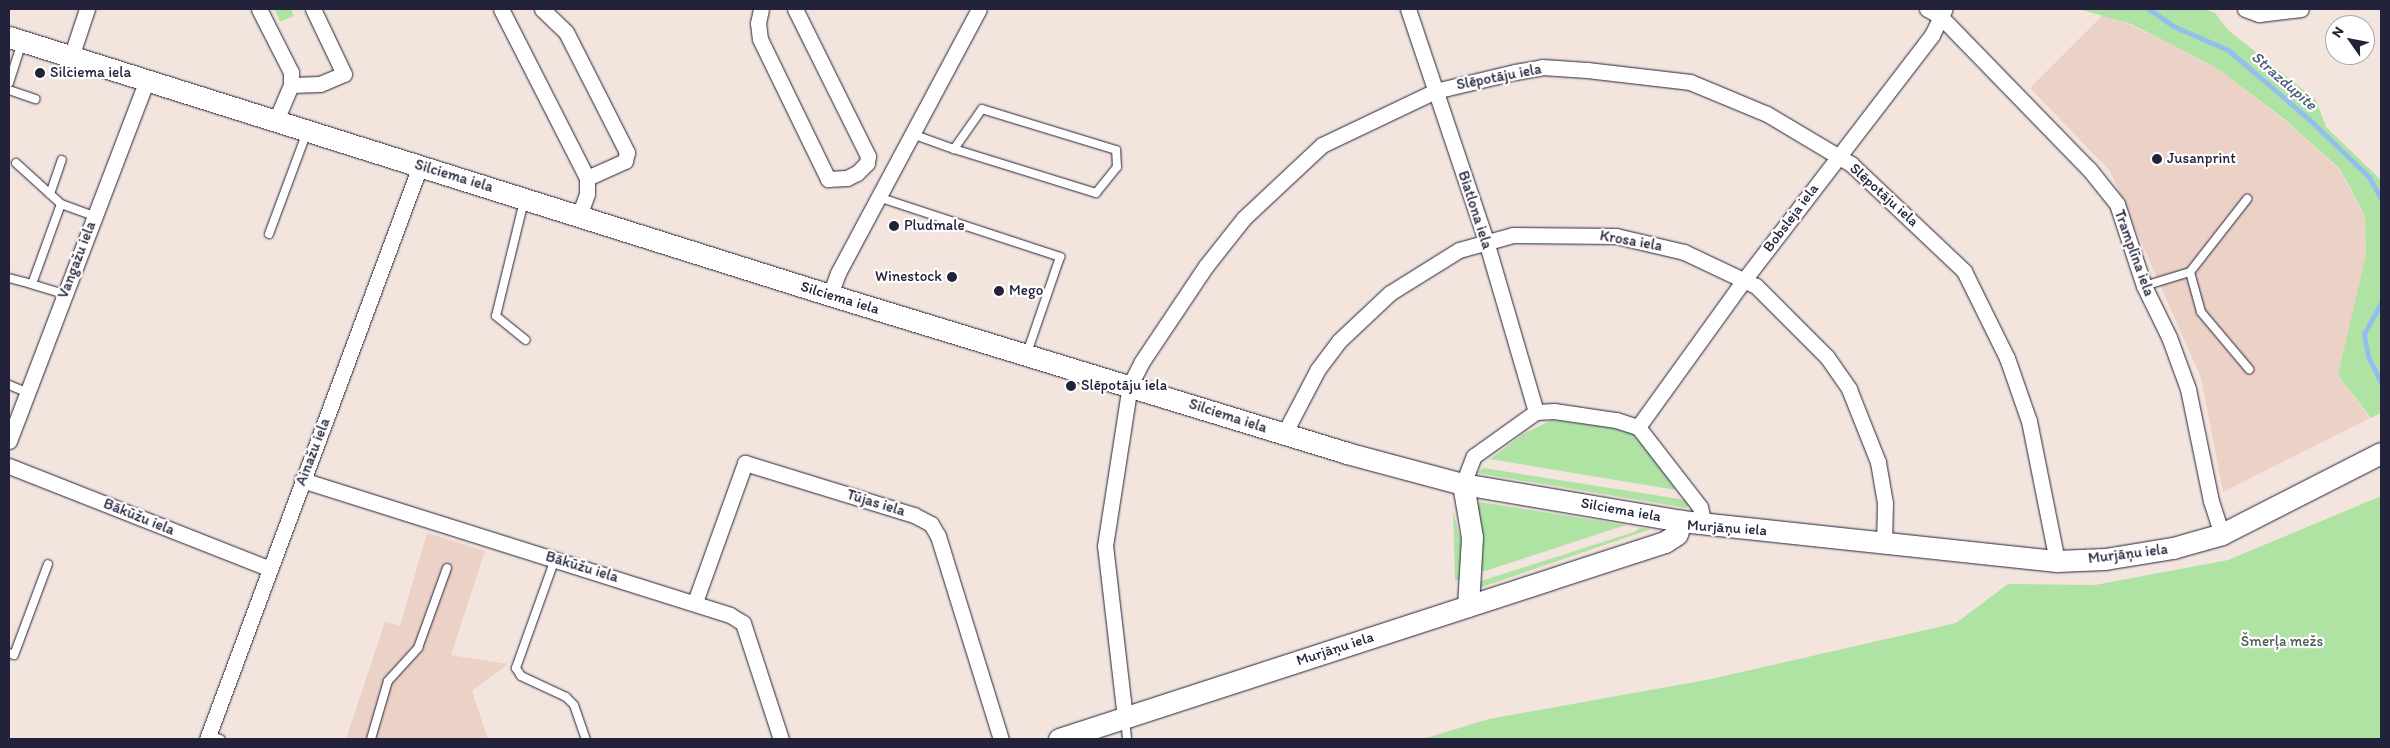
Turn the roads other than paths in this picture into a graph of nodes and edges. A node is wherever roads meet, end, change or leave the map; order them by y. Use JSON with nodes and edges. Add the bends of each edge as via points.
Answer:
{"nodes":[{"id":1,"x":87,"y":9,"type":"edge"},
{"id":2,"x":259,"y":9,"type":"edge"},
{"id":3,"x":313,"y":9,"type":"edge"},
{"id":4,"x":501,"y":9,"type":"edge"},
{"id":5,"x":542,"y":9,"type":"edge"},
{"id":6,"x":761,"y":9,"type":"edge"},
{"id":7,"x":796,"y":9,"type":"edge"},
{"id":8,"x":979,"y":9,"type":"edge"},
{"id":9,"x":1408,"y":9,"type":"edge"},
{"id":10,"x":1927,"y":9,"type":"edge"},
{"id":11,"x":2245,"y":9,"type":"edge"},
{"id":12,"x":2301,"y":9,"type":"edge"},
{"id":13,"x":1943,"y":13,"type":"edge"},
{"id":14,"x":16,"y":39,"type":"edge"},
{"id":15,"x":71,"y":57,"type":"junction"},
{"id":16,"x":147,"y":80,"type":"junction"},
{"id":17,"x":9,"y":83,"type":"edge"},
{"id":18,"x":291,"y":85,"type":"junction"},
{"id":19,"x":9,"y":90,"type":"edge"},
{"id":20,"x":1435,"y":91,"type":"junction"},
{"id":21,"x":35,"y":99,"type":"dead end"},
{"id":22,"x":276,"y":121,"type":"junction"},
{"id":23,"x":307,"y":130,"type":"junction"},
{"id":24,"x":912,"y":134,"type":"junction"},
{"id":25,"x":954,"y":149,"type":"junction"},
{"id":26,"x":1840,"y":157,"type":"junction"},
{"id":27,"x":62,"y":160,"type":"dead end"},
{"id":28,"x":16,"y":163,"type":"dead end"},
{"id":29,"x":867,"y":163,"type":"junction"},
{"id":30,"x":420,"y":166,"type":"junction"},
{"id":31,"x":890,"y":176,"type":"junction"},
{"id":32,"x":587,"y":178,"type":"junction"},
{"id":33,"x":50,"y":194,"type":"junction"},
{"id":34,"x":878,"y":197,"type":"junction"},
{"id":35,"x":525,"y":199,"type":"junction"},
{"id":36,"x":2247,"y":199,"type":"dead end"},
{"id":37,"x":61,"y":204,"type":"junction"},
{"id":38,"x":94,"y":216,"type":"junction"},
{"id":39,"x":579,"y":216,"type":"junction"},
{"id":40,"x":269,"y":234,"type":"dead end"},
{"id":41,"x":1486,"y":241,"type":"junction"},
{"id":42,"x":2190,"y":272,"type":"junction"},
{"id":43,"x":9,"y":278,"type":"edge"},
{"id":44,"x":1744,"y":280,"type":"junction"},
{"id":45,"x":32,"y":284,"type":"junction"},
{"id":46,"x":2144,"y":286,"type":"junction"},
{"id":47,"x":64,"y":294,"type":"junction"},
{"id":48,"x":830,"y":295,"type":"junction"},
{"id":49,"x":526,"y":340,"type":"dead end"},
{"id":50,"x":1027,"y":354,"type":"junction"},
{"id":51,"x":2249,"y":369,"type":"dead end"},
{"id":52,"x":9,"y":385,"type":"edge"},
{"id":53,"x":1130,"y":385,"type":"junction"},
{"id":54,"x":26,"y":392,"type":"junction"},
{"id":55,"x":1536,"y":412,"type":"junction"},
{"id":56,"x":1638,"y":427,"type":"junction"},
{"id":57,"x":1284,"y":434,"type":"junction"},
{"id":58,"x":9,"y":440,"type":"edge"},
{"id":59,"x":2381,"y":454,"type":"edge"},
{"id":60,"x":9,"y":466,"type":"edge"},
{"id":61,"x":302,"y":480,"type":"junction"},
{"id":62,"x":1463,"y":484,"type":"junction"},
{"id":63,"x":1681,"y":521,"type":"junction"},
{"id":64,"x":1704,"y":524,"type":"junction"},
{"id":65,"x":2222,"y":534,"type":"junction"},
{"id":66,"x":1884,"y":543,"type":"junction"},
{"id":67,"x":555,"y":559,"type":"junction"},
{"id":68,"x":2057,"y":561,"type":"junction"},
{"id":69,"x":48,"y":564,"type":"dead end"},
{"id":70,"x":268,"y":568,"type":"junction"},
{"id":71,"x":447,"y":568,"type":"dead end"},
{"id":72,"x":695,"y":602,"type":"junction"},
{"id":73,"x":1468,"y":606,"type":"junction"},
{"id":74,"x":9,"y":653,"type":"edge"},
{"id":75,"x":1125,"y":718,"type":"junction"},
{"id":76,"x":212,"y":738,"type":"edge"},
{"id":77,"x":372,"y":739,"type":"edge"},
{"id":78,"x":586,"y":739,"type":"edge"},
{"id":79,"x":781,"y":739,"type":"edge"},
{"id":80,"x":1001,"y":739,"type":"edge"},
{"id":81,"x":1059,"y":739,"type":"edge"},
{"id":82,"x":1127,"y":739,"type":"edge"}],
"edges":[{"from":1,"to":15,"type":"street"},
{"from":2,"to":18,"type":"street","via":[[291,72]]},
{"from":3,"to":18,"type":"street","via":[[344,74],[320,84]]},
{"from":4,"to":32,"type":"street"},
{"from":5,"to":32,"type":"street","via":[[566,32],[627,152],[625,161]]},
{"from":6,"to":29,"type":"street","via":[[760,38],[828,179],[847,178]]},
{"from":7,"to":29,"type":"street","via":[[864,145]]},
{"from":8,"to":24,"type":"street"},
{"from":9,"to":20,"type":"street","name":"Biatlona iela"},
{"from":10,"to":13,"type":"street","name":"Tramplīna iela"},
{"from":11,"to":12,"type":"street","via":[[2259,14]]},
{"from":13,"to":26,"type":"street","name":"Bobsleja iela","via":[[1932,35]]},
{"from":13,"to":46,"type":"street","name":"Tramplīna iela","via":[[2089,169],[2117,204]]},
{"from":14,"to":15,"type":"street","name":"Silciema iela"},
{"from":14,"to":17,"type":"lane"},
{"from":15,"to":16,"type":"street","name":"Silciema iela"},
{"from":16,"to":22,"type":"street","name":"Silciema iela"},
{"from":16,"to":38,"type":"street","name":"Vangažu iela"},
{"from":18,"to":22,"type":"street"},
{"from":19,"to":21,"type":"lane"},
{"from":20,"to":26,"type":"street","name":"Slēpotāju iela","via":[[1542,68],[1690,82],[1767,114]]},
{"from":20,"to":41,"type":"street","name":"Biatlona iela"},
{"from":20,"to":53,"type":"street","name":"Slēpotāju iela","via":[[1322,145],[1281,182],[1244,218],[1206,266]]},
{"from":22,"to":23,"type":"street","name":"Silciema iela"},
{"from":23,"to":30,"type":"street","name":"Silciema iela"},
{"from":23,"to":40,"type":"lane"},
{"from":24,"to":25,"type":"lane"},
{"from":24,"to":31,"type":"street"},
{"from":25,"to":25,"type":"lane","via":[[1096,194],[1117,167],[1116,150],[982,109]]},
{"from":26,"to":44,"type":"street","name":"Bobsleja iela"},
{"from":26,"to":68,"type":"street","name":"Slēpotāju iela","via":[[1915,223],[1964,272],[2007,358],[2029,420]]},
{"from":27,"to":33,"type":"lane"},
{"from":28,"to":33,"type":"lane"},
{"from":29,"to":31,"type":"street"},
{"from":30,"to":35,"type":"street","name":"Silciema iela"},
{"from":30,"to":61,"type":"street","name":"Ainažu iela"},
{"from":31,"to":34,"type":"street"},
{"from":32,"to":39,"type":"street","via":[[587,194]]},
{"from":33,"to":37,"type":"lane"},
{"from":34,"to":48,"type":"street"},
{"from":34,"to":50,"type":"lane","via":[[1060,257]]},
{"from":35,"to":39,"type":"street","name":"Silciema iela"},
{"from":35,"to":49,"type":"lane","via":[[496,316]]},
{"from":36,"to":42,"type":"lane"},
{"from":37,"to":38,"type":"lane"},
{"from":37,"to":45,"type":"lane"},
{"from":38,"to":47,"type":"street","name":"Vangažu iela"},
{"from":39,"to":48,"type":"street","name":"Silciema iela"},
{"from":41,"to":44,"type":"street","name":"Krosa iela","via":[[1513,235],[1616,236],[1684,252]]},
{"from":41,"to":55,"type":"street","name":"Biatlona iela"},
{"from":41,"to":57,"type":"street","name":"Krosa iela","via":[[1459,250],[1390,292],[1364,315],[1318,369]]},
{"from":42,"to":46,"type":"lane"},
{"from":42,"to":51,"type":"lane","via":[[2201,312]]},
{"from":43,"to":45,"type":"lane"},
{"from":44,"to":56,"type":"street","name":"Bobsleja iela"},
{"from":44,"to":66,"type":"street","name":"Krosa iela","via":[[1756,286],[1827,357],[1849,389],[1878,462],[1885,503]]},
{"from":45,"to":47,"type":"lane"},
{"from":46,"to":65,"type":"street","name":"Tramplīna iela","via":[[2169,336],[2188,389],[2211,501]]},
{"from":47,"to":54,"type":"street","name":"Vangažu iela"},
{"from":48,"to":50,"type":"street","name":"Silciema iela"},
{"from":50,"to":53,"type":"street","name":"Silciema iela"},
{"from":52,"to":54,"type":"lane"},
{"from":53,"to":57,"type":"street","name":"Silciema iela"},
{"from":53,"to":75,"type":"street","name":"Slēpotāju iela","via":[[1105,546]]},
{"from":54,"to":58,"type":"street","name":"Vangažu iela"},
{"from":55,"to":56,"type":"street","via":[[1563,412],[1616,420]]},
{"from":55,"to":62,"type":"street","via":[[1474,456]]},
{"from":56,"to":64,"type":"street","via":[[1700,507]]},
{"from":57,"to":62,"type":"street","name":"Silciema iela"},
{"from":59,"to":65,"type":"street","name":"Murjāņu iela"},
{"from":60,"to":70,"type":"street","name":"Bākūžu iela"},
{"from":61,"to":67,"type":"street","name":"Bākūžu iela"},
{"from":61,"to":70,"type":"street","name":"Ainažu iela"},
{"from":62,"to":63,"type":"street","name":"Silciema iela"},
{"from":62,"to":73,"type":"street","via":[[1472,537]]},
{"from":63,"to":64,"type":"street","name":"Murjāņu iela"},
{"from":63,"to":73,"type":"street","name":"Murjāņu iela","via":[[1677,534],[1665,542]]},
{"from":64,"to":66,"type":"street","name":"Murjāņu iela"},
{"from":65,"to":68,"type":"street","name":"Murjāņu iela","via":[[2173,548],[2105,559]]},
{"from":66,"to":68,"type":"street","name":"Murjāņu iela"},
{"from":67,"to":72,"type":"street","name":"Bākūžu iela"},
{"from":67,"to":78,"type":"lane","via":[[516,668],[522,676],[566,697],[574,705]]},
{"from":69,"to":74,"type":"lane","via":[[14,655]]},
{"from":70,"to":76,"type":"street","name":"Ainažu iela"},
{"from":71,"to":77,"type":"lane","via":[[418,648],[388,681]]},
{"from":72,"to":79,"type":"street","name":"Bākūžu iela","via":[[743,623]]},
{"from":72,"to":80,"type":"street","name":"Tūjas iela","via":[[745,463],[914,515],[931,524],[938,536]]},
{"from":73,"to":75,"type":"street","name":"Murjāņu iela"},
{"from":75,"to":81,"type":"street","name":"Murjāņu iela"},
{"from":75,"to":82,"type":"lane"}]}
